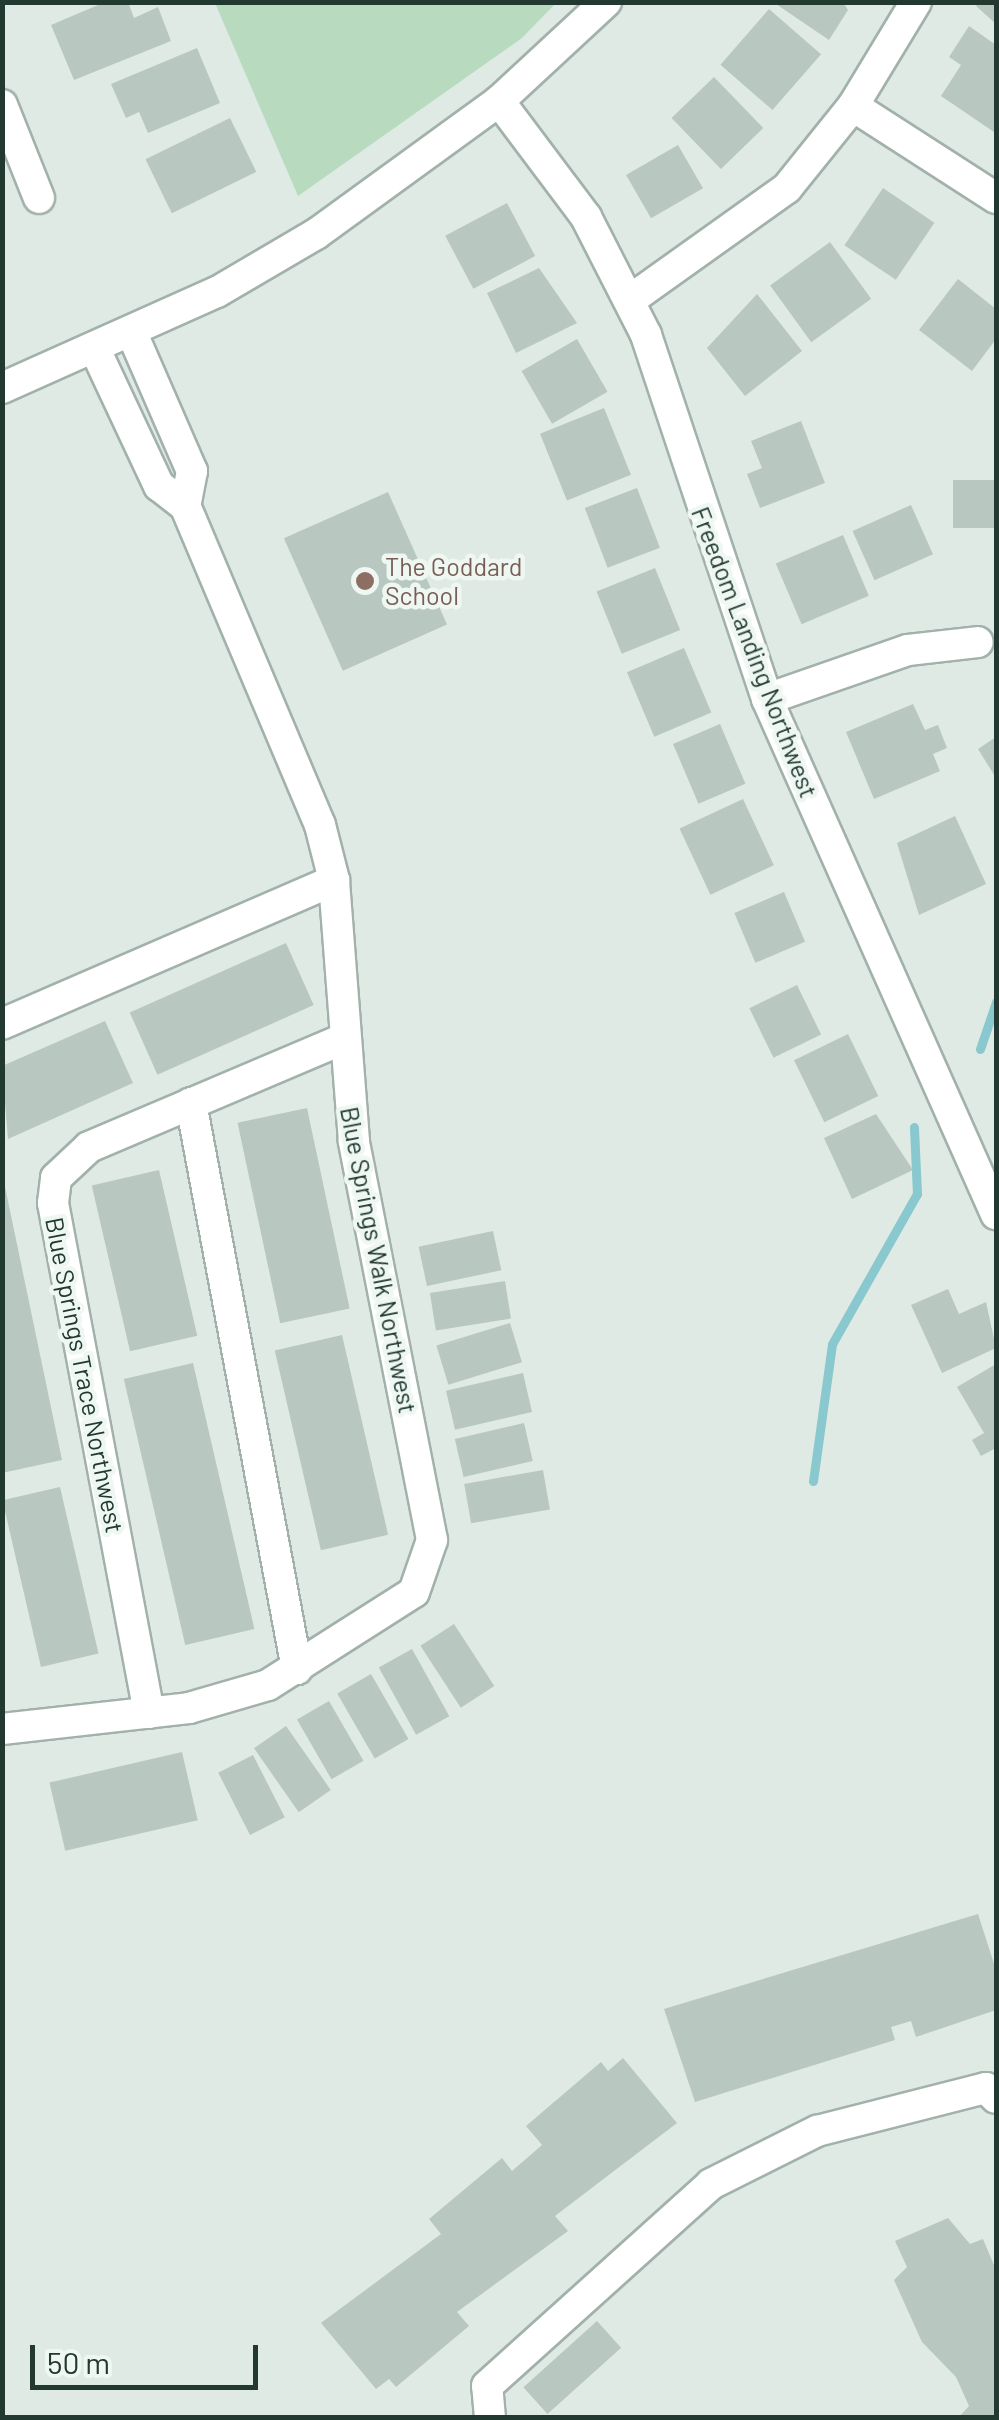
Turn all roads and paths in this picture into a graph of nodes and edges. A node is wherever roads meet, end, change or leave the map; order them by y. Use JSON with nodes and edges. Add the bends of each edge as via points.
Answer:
{"nodes":[{"id":1,"x":606,"y":2,"type":"edge"},
{"id":2,"x":916,"y":2,"type":"edge"},
{"id":3,"x":499,"y":101,"type":"junction"},
{"id":4,"x":2,"y":105,"type":"edge"},
{"id":5,"x":853,"y":106,"type":"junction"},
{"id":6,"x":39,"y":198,"type":"dead end"},
{"id":7,"x":996,"y":198,"type":"edge"},
{"id":8,"x":630,"y":300,"type":"junction"},
{"id":9,"x":130,"y":331,"type":"junction"},
{"id":10,"x":94,"y":347,"type":"junction"},
{"id":11,"x":2,"y":388,"type":"edge"},
{"id":12,"x":185,"y":506,"type":"junction"},
{"id":13,"x":978,"y":642,"type":"dead end"},
{"id":14,"x":767,"y":699,"type":"junction"},
{"id":15,"x":334,"y":880,"type":"junction"},
{"id":16,"x":2,"y":1024,"type":"edge"},
{"id":17,"x":343,"y":1039,"type":"junction"},
{"id":18,"x":191,"y":1103,"type":"junction"},
{"id":19,"x":996,"y":1214,"type":"edge"},
{"id":20,"x":297,"y":1669,"type":"junction"},
{"id":21,"x":149,"y":1713,"type":"junction"},
{"id":22,"x":2,"y":1729,"type":"edge"},
{"id":23,"x":996,"y":2098,"type":"edge"},
{"id":24,"x":490,"y":2418,"type":"edge"}],
"edges":[{"from":1,"to":3,"type":"street"},
{"from":2,"to":5,"type":"street"},
{"from":3,"to":8,"type":"street","name":"Freedom Landing Northwest","via":[[586,218]]},
{"from":3,"to":9,"type":"street","via":[[268,264]]},
{"from":4,"to":6,"type":"street"},
{"from":5,"to":7,"type":"street"},
{"from":5,"to":8,"type":"street","via":[[752,220]]},
{"from":8,"to":14,"type":"street","name":"Freedom Landing Northwest"},
{"from":9,"to":10,"type":"street"},
{"from":9,"to":12,"type":"street","name":"Blue Springs Walk Northwest","via":[[192,471]]},
{"from":10,"to":11,"type":"street"},
{"from":10,"to":12,"type":"street","name":"Blue Springs Walk Northwest","via":[[158,486]]},
{"from":12,"to":15,"type":"street","name":"Blue Springs Walk Northwest","via":[[320,826]]},
{"from":13,"to":14,"type":"street","via":[[908,650]]},
{"from":14,"to":19,"type":"street","name":"Freedom Landing Northwest"},
{"from":15,"to":16,"type":"street"},
{"from":15,"to":17,"type":"street","name":"Blue Springs Walk Northwest"},
{"from":17,"to":18,"type":"street","name":"Blue Springs Trace Northwest"},
{"from":17,"to":20,"type":"street","name":"Blue Springs Walk Northwest","via":[[431,1559],[414,1592]]},
{"from":18,"to":20,"type":"street"},
{"from":18,"to":21,"type":"street","name":"Blue Springs Trace Northwest","via":[[67,1159],[53,1203]]},
{"from":20,"to":21,"type":"street","name":"Blue Springs Walk Northwest","via":[[229,1699]]},
{"from":21,"to":22,"type":"street","name":"Blue Springs Walk Northwest"},
{"from":23,"to":24,"type":"street","via":[[986,2088],[817,2131],[711,2184],[487,2386]]}]}
